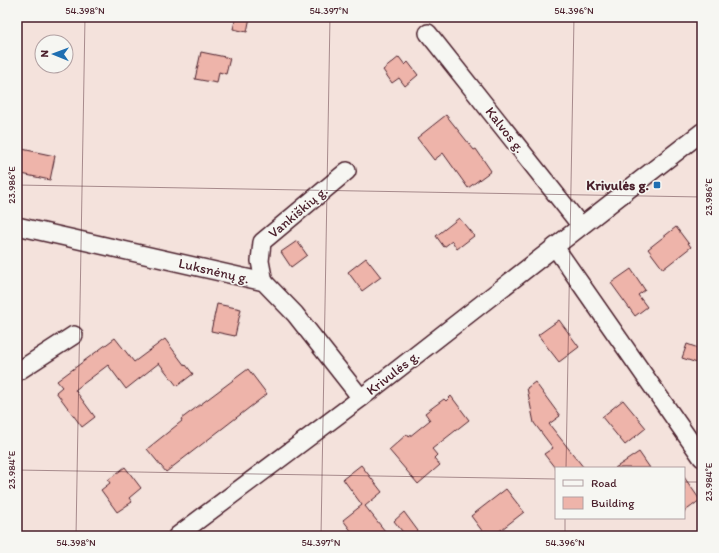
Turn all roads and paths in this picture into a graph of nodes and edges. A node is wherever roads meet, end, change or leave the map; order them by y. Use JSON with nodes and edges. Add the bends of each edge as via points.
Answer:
{"nodes":[{"id":1,"x":428,"y":33,"type":"dead end"},
{"id":2,"x":702,"y":132,"type":"edge"},
{"id":3,"x":347,"y":171,"type":"dead end"},
{"id":4,"x":17,"y":226,"type":"edge"},
{"id":5,"x":581,"y":226,"type":"junction"},
{"id":6,"x":555,"y":247,"type":"junction"},
{"id":7,"x":264,"y":282,"type":"junction"},
{"id":8,"x":74,"y":335,"type":"dead end"},
{"id":9,"x":17,"y":372,"type":"edge"},
{"id":10,"x":361,"y":398,"type":"junction"},
{"id":11,"x":702,"y":458,"type":"edge"},
{"id":12,"x":177,"y":536,"type":"edge"}],
"edges":[{"from":1,"to":5,"type":"street","name":"Kalvos g."},
{"from":2,"to":5,"type":"street","name":"Krivulės g."},
{"from":3,"to":7,"type":"street","name":"Vankiškių g.","via":[[262,242],[260,261]]},
{"from":4,"to":7,"type":"street","name":"Luksnėnų g."},
{"from":5,"to":6,"type":"street","name":"Krivulės g."},
{"from":6,"to":10,"type":"street","name":"Krivulės g."},
{"from":6,"to":11,"type":"street"},
{"from":7,"to":10,"type":"street","name":"Luksnėnų g.","via":[[295,314]]},
{"from":8,"to":9,"type":"street"},
{"from":10,"to":12,"type":"street","name":"Krivulės g."}]}
